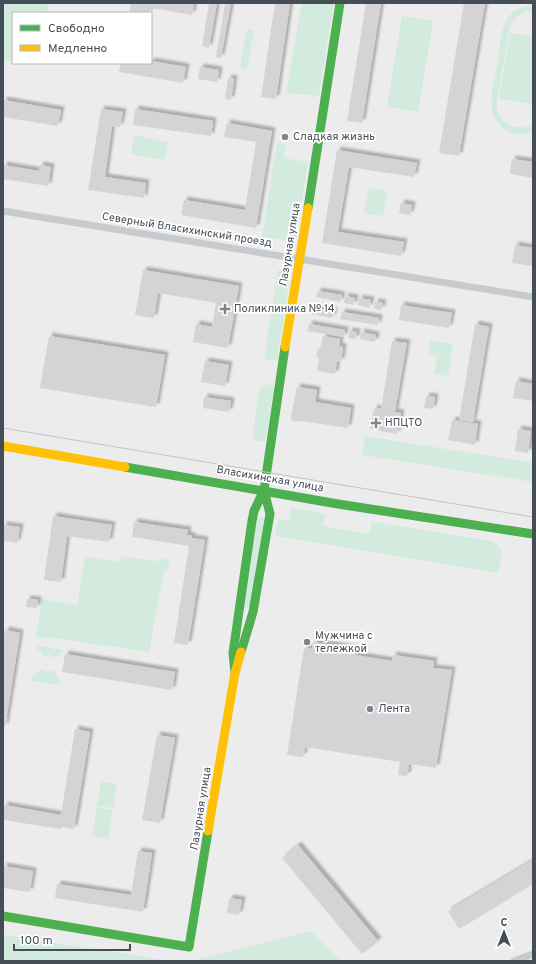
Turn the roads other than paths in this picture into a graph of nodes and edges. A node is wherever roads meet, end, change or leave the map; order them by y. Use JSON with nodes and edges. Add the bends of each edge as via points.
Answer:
{"nodes":[{"id":1,"x":340,"y":3,"type":"edge"},
{"id":2,"x":3,"y":211,"type":"edge"},
{"id":3,"x":300,"y":259,"type":"junction"},
{"id":4,"x":533,"y":297,"type":"edge"},
{"id":5,"x":3,"y":446,"type":"edge"},
{"id":6,"x":264,"y":490,"type":"junction"},
{"id":7,"x":533,"y":534,"type":"edge"},
{"id":8,"x":234,"y":673,"type":"junction"},
{"id":9,"x":3,"y":916,"type":"edge"},
{"id":10,"x":533,"y":954,"type":"edge"},
{"id":11,"x":514,"y":961,"type":"edge"}],
"edges":[{"from":1,"to":3,"type":"main road","name":"Лазурная улица"},
{"from":2,"to":3,"type":"street","name":"Северный Власихинский проезд"},
{"from":3,"to":4,"type":"street","name":"Северный Власихинский проезд"},
{"from":3,"to":6,"type":"main road","name":"Лазурная улица"},
{"from":5,"to":6,"type":"main road","name":"Власихинская улица"},
{"from":6,"to":7,"type":"main road","name":"Власихинская улица"},
{"from":6,"to":8,"type":"main road","name":"Лазурная улица","via":[[252,521],[233,653]]},
{"from":6,"to":8,"type":"main road","name":"Лазурная улица","via":[[270,514],[253,612]]},
{"from":8,"to":9,"type":"main road","name":"Лазурная улица","via":[[189,948]]},
{"from":10,"to":11,"type":"street"}]}
